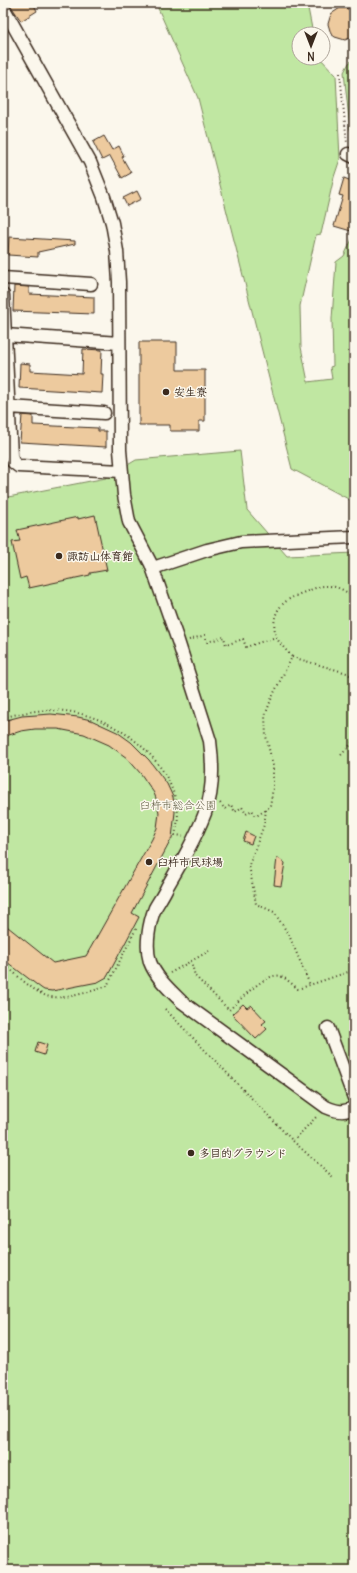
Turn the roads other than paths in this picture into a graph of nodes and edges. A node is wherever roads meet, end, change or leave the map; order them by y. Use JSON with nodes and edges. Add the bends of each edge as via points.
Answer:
{"nodes":[{"id":1,"x":3,"y":7,"type":"edge"},
{"id":2,"x":3,"y":278,"type":"edge"},
{"id":3,"x":91,"y":284,"type":"dead end"},
{"id":4,"x":3,"y":295,"type":"edge"},
{"id":5,"x":5,"y":335,"type":"junction"},
{"id":6,"x":119,"y":343,"type":"junction"},
{"id":7,"x":9,"y":407,"type":"junction"},
{"id":8,"x":104,"y":413,"type":"dead end"},
{"id":9,"x":122,"y":471,"type":"junction"},
{"id":10,"x":354,"y":537,"type":"edge"},
{"id":11,"x":153,"y":568,"type":"junction"},
{"id":12,"x":328,"y":1028,"type":"dead end"},
{"id":13,"x":354,"y":1098,"type":"edge"},
{"id":14,"x":354,"y":1107,"type":"edge"}],
"edges":[{"from":1,"to":6,"type":"street","via":[[90,162],[104,197],[117,251]]},
{"from":2,"to":3,"type":"street"},
{"from":4,"to":5,"type":"street"},
{"from":5,"to":6,"type":"street"},
{"from":5,"to":7,"type":"street"},
{"from":6,"to":9,"type":"street"},
{"from":7,"to":8,"type":"street"},
{"from":7,"to":9,"type":"street","via":[[11,456],[18,466]]},
{"from":9,"to":11,"type":"street","via":[[128,522]]},
{"from":10,"to":11,"type":"street","via":[[241,542]]},
{"from":11,"to":14,"type":"street","via":[[210,741],[212,778],[206,812],[155,908],[150,926],[150,962],[162,981],[182,1002],[326,1107],[340,1112]]},
{"from":12,"to":13,"type":"street"}]}
